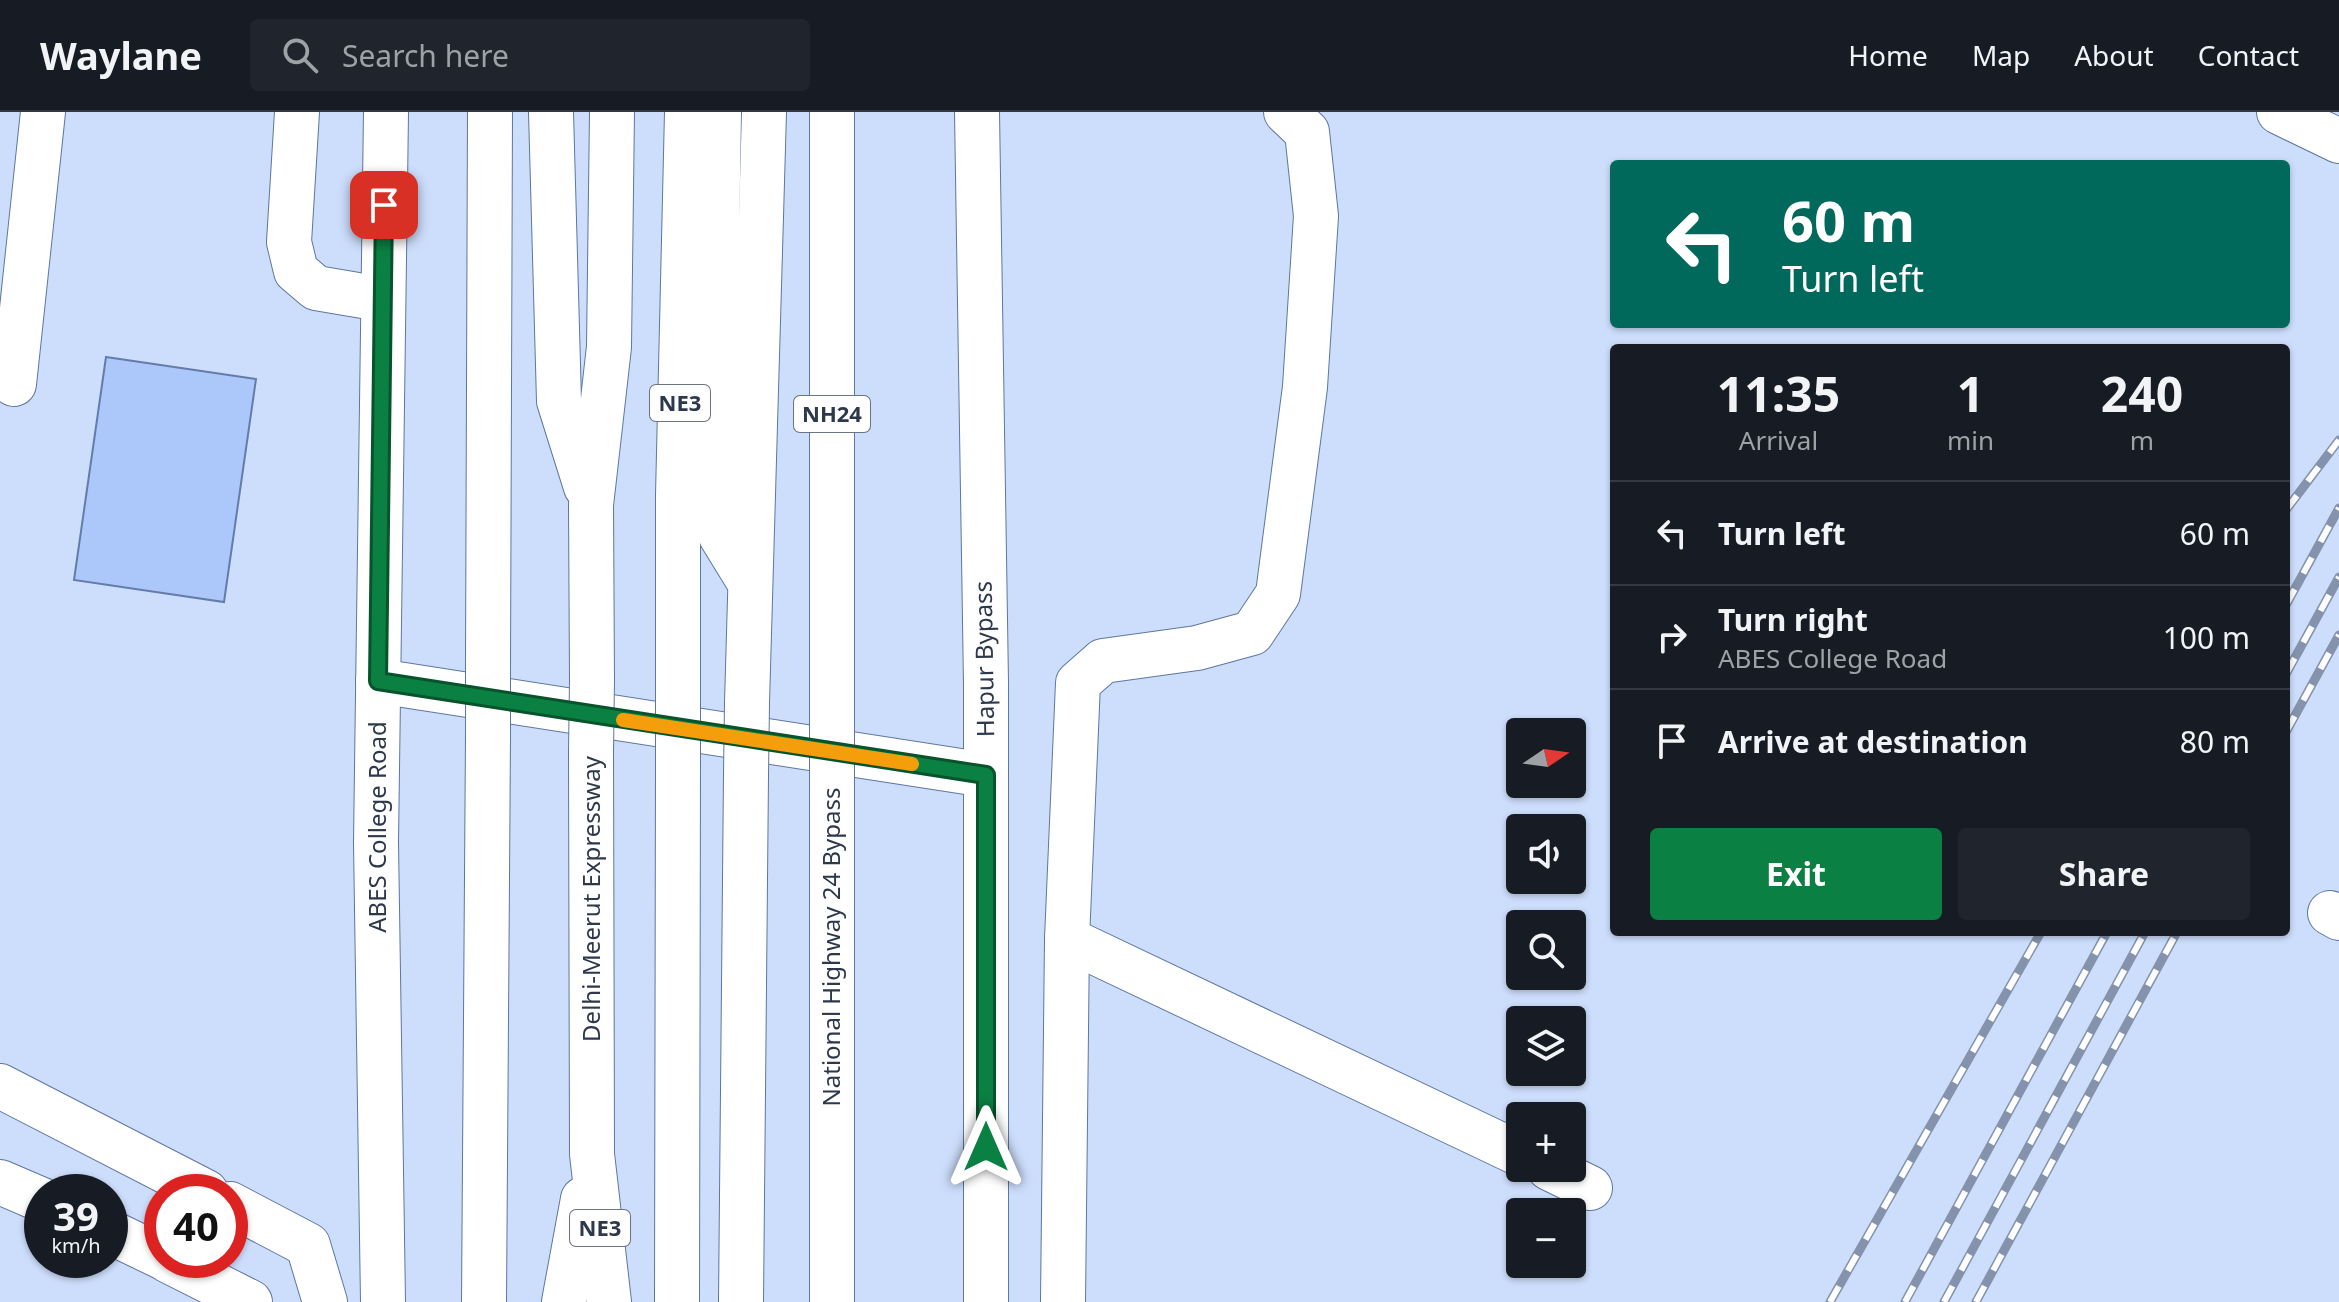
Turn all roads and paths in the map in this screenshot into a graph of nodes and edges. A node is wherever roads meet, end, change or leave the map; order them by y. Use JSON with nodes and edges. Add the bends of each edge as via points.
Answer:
{"nodes":[{"id":1,"x":43,"y":112,"type":"edge"},
{"id":2,"x":297,"y":112,"type":"edge"},
{"id":3,"x":386,"y":112,"type":"edge"},
{"id":4,"x":490,"y":112,"type":"edge"},
{"id":5,"x":551,"y":112,"type":"edge"},
{"id":6,"x":612,"y":112,"type":"edge"},
{"id":7,"x":687,"y":112,"type":"edge"},
{"id":8,"x":719,"y":112,"type":"edge"},
{"id":9,"x":764,"y":112,"type":"edge"},
{"id":10,"x":832,"y":112,"type":"edge"},
{"id":11,"x":977,"y":112,"type":"edge"},
{"id":12,"x":1286,"y":112,"type":"edge"},
{"id":13,"x":2279,"y":112,"type":"edge"},
{"id":14,"x":2339,"y":141,"type":"edge"},
{"id":15,"x":381,"y":299,"type":"junction"},
{"id":16,"x":14,"y":384,"type":"dead end"},
{"id":17,"x":591,"y":505,"type":"junction"},
{"id":18,"x":748,"y":580,"type":"junction"},
{"id":19,"x":378,"y":681,"type":"junction"},
{"id":20,"x":986,"y":775,"type":"junction"},
{"id":21,"x":1067,"y":939,"type":"junction"},
{"id":22,"x":0,"y":1086,"type":"edge"},
{"id":23,"x":1506,"y":1147,"type":"edge"},
{"id":24,"x":592,"y":1154,"type":"junction"},
{"id":25,"x":171,"y":1174,"type":"edge"},
{"id":26,"x":0,"y":1182,"type":"edge"},
{"id":27,"x":1578,"y":1182,"type":"edge"},
{"id":28,"x":1590,"y":1188,"type":"dead end"},
{"id":29,"x":24,"y":1192,"type":"edge"},
{"id":30,"x":248,"y":1213,"type":"edge"},
{"id":31,"x":203,"y":1278,"type":"edge"},
{"id":32,"x":250,"y":1302,"type":"edge"},
{"id":33,"x":325,"y":1302,"type":"edge"},
{"id":34,"x":383,"y":1302,"type":"edge"},
{"id":35,"x":484,"y":1302,"type":"edge"},
{"id":36,"x":564,"y":1302,"type":"edge"},
{"id":37,"x":609,"y":1302,"type":"edge"},
{"id":38,"x":677,"y":1302,"type":"edge"},
{"id":39,"x":741,"y":1302,"type":"edge"},
{"id":40,"x":832,"y":1302,"type":"edge"},
{"id":41,"x":986,"y":1302,"type":"edge"},
{"id":42,"x":1063,"y":1302,"type":"edge"}],
"edges":[{"from":1,"to":16,"type":"main road"},
{"from":2,"to":15,"type":"main road","via":[[289,242],[296,271],[316,288]]},
{"from":3,"to":15,"type":"main road","name":"ABES College Road"},
{"from":4,"to":35,"type":"main road","bridge":true},
{"from":5,"to":17,"type":"main road","via":[[559,401]]},
{"from":6,"to":17,"type":"main road","name":"Delhi-Meerut Expressway","via":[[609,347]]},
{"from":7,"to":38,"type":"main road","number":"NE3","bridge":true,"via":[[678,496]]},
{"from":8,"to":18,"type":"main road","via":[[713,501],[721,536]]},
{"from":9,"to":18,"type":"main road"},
{"from":10,"to":40,"type":"main road","name":"National Highway 24 Bypass","number":"NH24","bridge":true},
{"from":11,"to":20,"type":"main road","name":"Hapur Bypass"},
{"from":12,"to":21,"type":"main road","via":[[1307,132],[1316,216],[1305,387],[1278,594],[1252,633],[1197,648],[1103,661],[1078,683]]},
{"from":13,"to":14,"type":"main road"},
{"from":15,"to":19,"type":"main road","name":"ABES College Road"},
{"from":17,"to":24,"type":"main road","name":"Delhi-Meerut Expressway","number":"NE3","bridge":true},
{"from":18,"to":39,"type":"main road","bridge":true},
{"from":19,"to":20,"type":"main road"},
{"from":19,"to":34,"type":"main road","name":"ABES College Road"},
{"from":20,"to":41,"type":"main road","name":"Hapur Bypass"},
{"from":21,"to":23,"type":"main road"},
{"from":21,"to":42,"type":"main road"},
{"from":22,"to":25,"type":"main road"},
{"from":24,"to":36,"type":"main road"},
{"from":24,"to":37,"type":"main road","name":"Delhi-Meerut Expressway","number":"NE3"},
{"from":26,"to":29,"type":"main road"},
{"from":27,"to":28,"type":"main road"},
{"from":30,"to":33,"type":"main road","via":[[308,1245]]},
{"from":31,"to":32,"type":"main road"}]}
